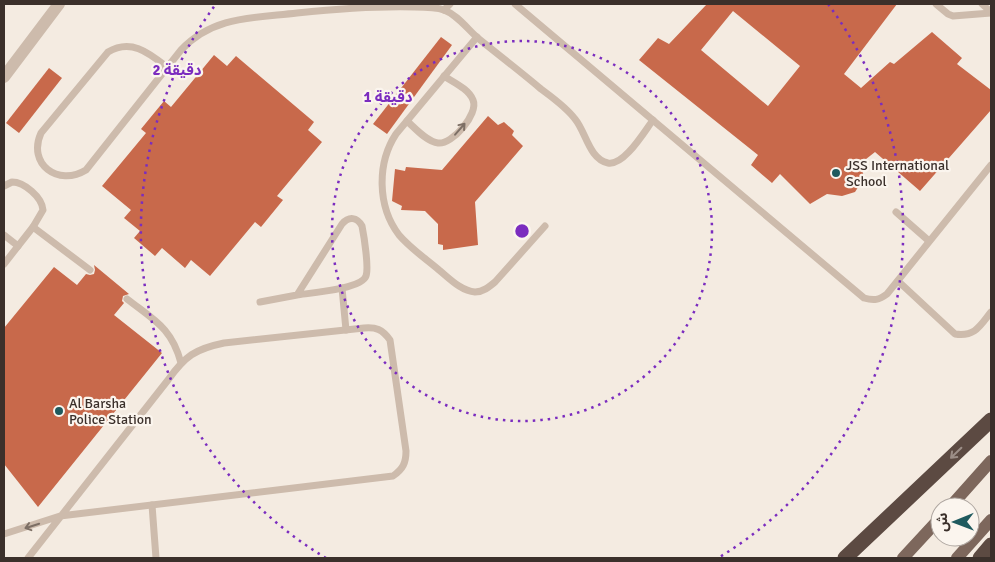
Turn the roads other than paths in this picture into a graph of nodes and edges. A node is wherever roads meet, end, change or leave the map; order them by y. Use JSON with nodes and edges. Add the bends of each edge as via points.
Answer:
{"nodes":[{"id":1,"x":59,"y":4,"type":"edge"},
{"id":2,"x":450,"y":4,"type":"edge"},
{"id":3,"x":515,"y":4,"type":"edge"},
{"id":4,"x":936,"y":4,"type":"edge"},
{"id":5,"x":982,"y":4,"type":"edge"},
{"id":6,"x":444,"y":10,"type":"junction"},
{"id":7,"x":991,"y":12,"type":"edge"},
{"id":8,"x":477,"y":37,"type":"junction"},
{"id":9,"x":167,"y":67,"type":"junction"},
{"id":10,"x":444,"y":76,"type":"junction"},
{"id":11,"x":4,"y":77,"type":"edge"},
{"id":12,"x":653,"y":120,"type":"junction"},
{"id":13,"x":407,"y":121,"type":"junction"},
{"id":14,"x":991,"y":166,"type":"edge"},
{"id":15,"x":4,"y":186,"type":"edge"},
{"id":16,"x":896,"y":212,"type":"dead end"},
{"id":17,"x":545,"y":226,"type":"dead end"},
{"id":18,"x":33,"y":227,"type":"junction"},
{"id":19,"x":4,"y":235,"type":"edge"},
{"id":20,"x":929,"y":241,"type":"junction"},
{"id":21,"x":18,"y":246,"type":"junction"},
{"id":22,"x":4,"y":264,"type":"edge"},
{"id":23,"x":90,"y":270,"type":"dead end"},
{"id":24,"x":898,"y":281,"type":"junction"},
{"id":25,"x":342,"y":288,"type":"junction"},
{"id":26,"x":297,"y":295,"type":"junction"},
{"id":27,"x":128,"y":299,"type":"dead end"},
{"id":28,"x":260,"y":302,"type":"dead end"},
{"id":29,"x":991,"y":312,"type":"edge"},
{"id":30,"x":346,"y":330,"type":"junction"},
{"id":31,"x":180,"y":363,"type":"junction"},
{"id":32,"x":991,"y":420,"type":"edge"},
{"id":33,"x":991,"y":461,"type":"edge"},
{"id":34,"x":959,"y":497,"type":"edge"},
{"id":35,"x":152,"y":505,"type":"junction"},
{"id":36,"x":60,"y":516,"type":"junction"},
{"id":37,"x":991,"y":520,"type":"edge"},
{"id":38,"x":930,"y":529,"type":"edge"},
{"id":39,"x":4,"y":534,"type":"edge"},
{"id":40,"x":991,"y":545,"type":"edge"},
{"id":41,"x":28,"y":558,"type":"edge"},
{"id":42,"x":156,"y":558,"type":"edge"},
{"id":43,"x":845,"y":558,"type":"edge"},
{"id":44,"x":903,"y":558,"type":"edge"},
{"id":45,"x":956,"y":558,"type":"edge"},
{"id":46,"x":980,"y":558,"type":"edge"}],
"edges":[{"from":1,"to":11,"type":"street"},
{"from":2,"to":6,"type":"lane"},
{"from":3,"to":12,"type":"lane"},
{"from":4,"to":7,"type":"lane","via":[[953,16]]},
{"from":5,"to":7,"type":"lane"},
{"from":6,"to":8,"type":"lane"},
{"from":6,"to":9,"type":"lane","via":[[378,7],[234,21],[198,34]]},
{"from":8,"to":10,"type":"lane"},
{"from":8,"to":12,"type":"lane","via":[[571,114],[601,160],[619,161]]},
{"from":9,"to":9,"type":"lane","via":[[86,170],[72,176],[61,176],[43,165],[37,149],[40,133],[108,52],[124,46],[137,47]]},
{"from":10,"to":13,"type":"lane"},
{"from":13,"to":10,"type":"lane","one_way":true,"via":[[433,142],[443,143],[470,118],[475,108],[472,97]]},
{"from":12,"to":24,"type":"lane","via":[[864,298],[880,299]]},
{"from":13,"to":17,"type":"lane","via":[[385,155],[382,184],[388,212],[404,241],[458,285],[475,292],[490,286]]},
{"from":14,"to":20,"type":"lane"},
{"from":15,"to":18,"type":"lane","via":[[18,183],[40,199],[43,210]]},
{"from":16,"to":20,"type":"lane"},
{"from":18,"to":21,"type":"lane"},
{"from":18,"to":23,"type":"lane"},
{"from":19,"to":21,"type":"lane"},
{"from":20,"to":24,"type":"lane"},
{"from":21,"to":22,"type":"lane"},
{"from":24,"to":29,"type":"lane","via":[[955,334],[973,332]]},
{"from":25,"to":26,"type":"lane"},
{"from":25,"to":26,"type":"lane","via":[[362,282],[367,275],[362,226],[356,218],[345,220]]},
{"from":25,"to":30,"type":"lane"},
{"from":26,"to":28,"type":"lane"},
{"from":27,"to":31,"type":"lane","via":[[167,331],[176,346]]},
{"from":30,"to":31,"type":"lane","via":[[208,346]]},
{"from":30,"to":35,"type":"lane","via":[[374,328],[383,331],[390,340],[406,451],[406,461],[401,470],[383,478]]},
{"from":31,"to":36,"type":"lane"},
{"from":32,"to":43,"type":"highway","one_way":true},
{"from":33,"to":34,"type":"main road"},
{"from":35,"to":36,"type":"lane"},
{"from":35,"to":42,"type":"lane"},
{"from":36,"to":39,"type":"lane","one_way":true},
{"from":36,"to":41,"type":"lane"},
{"from":37,"to":45,"type":"main road"},
{"from":38,"to":44,"type":"main road"},
{"from":40,"to":46,"type":"highway"}]}
